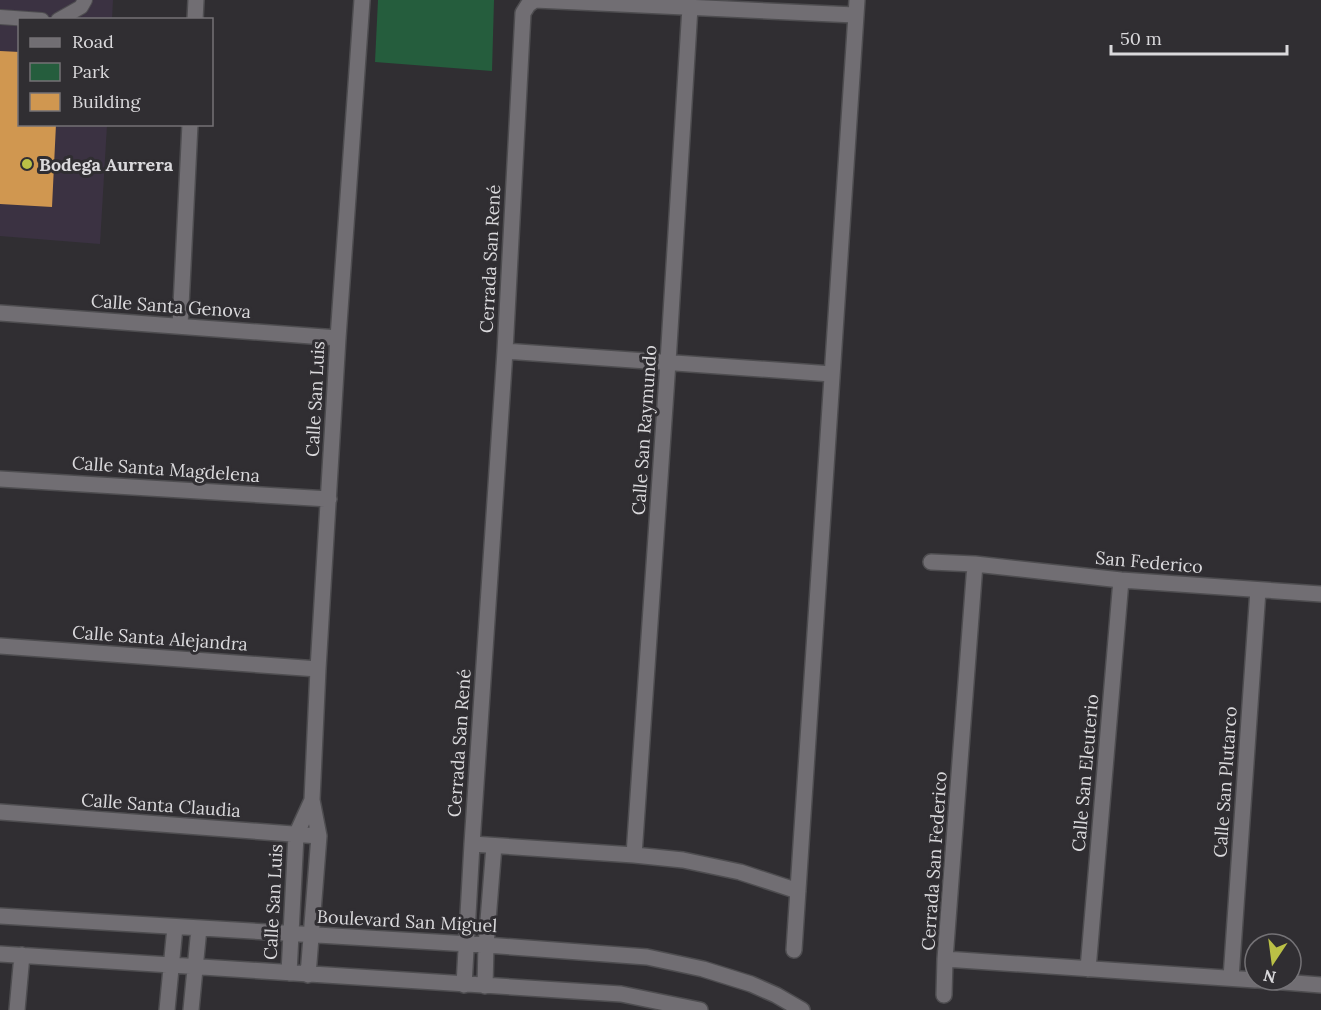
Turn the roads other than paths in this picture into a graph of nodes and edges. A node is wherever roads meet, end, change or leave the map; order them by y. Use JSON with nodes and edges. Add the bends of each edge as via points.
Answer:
{"nodes":[{"id":1,"x":85,"y":0,"type":"edge"},
{"id":2,"x":196,"y":0,"type":"edge"},
{"id":3,"x":362,"y":0,"type":"edge"},
{"id":4,"x":525,"y":2,"type":"edge"},
{"id":5,"x":690,"y":7,"type":"junction"},
{"id":6,"x":856,"y":8,"type":"edge"},
{"id":7,"x":0,"y":16,"type":"edge"},
{"id":8,"x":21,"y":18,"type":"edge"},
{"id":9,"x":62,"y":18,"type":"edge"},
{"id":10,"x":195,"y":18,"type":"edge"},
{"id":11,"x":190,"y":126,"type":"edge"},
{"id":12,"x":0,"y":312,"type":"edge"},
{"id":13,"x":180,"y":326,"type":"junction"},
{"id":14,"x":338,"y":338,"type":"junction"},
{"id":15,"x":505,"y":351,"type":"junction"},
{"id":16,"x":668,"y":362,"type":"junction"},
{"id":17,"x":832,"y":374,"type":"junction"},
{"id":18,"x":0,"y":479,"type":"edge"},
{"id":19,"x":329,"y":499,"type":"junction"},
{"id":20,"x":931,"y":562,"type":"dead end"},
{"id":21,"x":975,"y":564,"type":"junction"},
{"id":22,"x":1120,"y":580,"type":"junction"},
{"id":23,"x":1258,"y":590,"type":"junction"},
{"id":24,"x":1321,"y":594,"type":"edge"},
{"id":25,"x":0,"y":646,"type":"edge"},
{"id":26,"x":318,"y":669,"type":"junction"},
{"id":27,"x":312,"y":800,"type":"junction"},
{"id":28,"x":0,"y":813,"type":"edge"},
{"id":29,"x":296,"y":835,"type":"junction"},
{"id":30,"x":319,"y":836,"type":"junction"},
{"id":31,"x":472,"y":844,"type":"junction"},
{"id":32,"x":494,"y":846,"type":"junction"},
{"id":33,"x":634,"y":855,"type":"junction"},
{"id":34,"x":798,"y":891,"type":"junction"},
{"id":35,"x":0,"y":916,"type":"edge"},
{"id":36,"x":175,"y":927,"type":"junction"},
{"id":37,"x":198,"y":928,"type":"junction"},
{"id":38,"x":292,"y":934,"type":"junction"},
{"id":39,"x":311,"y":935,"type":"junction"},
{"id":40,"x":467,"y":944,"type":"junction"},
{"id":41,"x":486,"y":945,"type":"junction"},
{"id":42,"x":794,"y":950,"type":"dead end"},
{"id":43,"x":0,"y":954,"type":"edge"},
{"id":44,"x":22,"y":956,"type":"junction"},
{"id":45,"x":945,"y":959,"type":"junction"},
{"id":46,"x":171,"y":966,"type":"junction"},
{"id":47,"x":195,"y":968,"type":"junction"},
{"id":48,"x":1088,"y":969,"type":"junction"},
{"id":49,"x":289,"y":974,"type":"junction"},
{"id":50,"x":308,"y":975,"type":"junction"},
{"id":51,"x":1231,"y":978,"type":"junction"},
{"id":52,"x":1243,"y":979,"type":"edge"},
{"id":53,"x":1303,"y":984,"type":"edge"},
{"id":54,"x":464,"y":985,"type":"junction"},
{"id":55,"x":1321,"y":985,"type":"edge"},
{"id":56,"x":485,"y":986,"type":"junction"},
{"id":57,"x":944,"y":995,"type":"dead end"},
{"id":58,"x":17,"y":1010,"type":"edge"},
{"id":59,"x":167,"y":1010,"type":"edge"},
{"id":60,"x":191,"y":1010,"type":"edge"},
{"id":61,"x":700,"y":1010,"type":"edge"},
{"id":62,"x":802,"y":1010,"type":"edge"}],
"edges":[{"from":1,"to":9,"type":"lane","via":[[81,7]]},
{"from":2,"to":10,"type":"street"},
{"from":3,"to":14,"type":"street","name":"Calle San Luis"},
{"from":4,"to":5,"type":"street","name":"Cerrada San René"},
{"from":4,"to":15,"type":"street","name":"Cerrada San René"},
{"from":5,"to":6,"type":"street","name":"Cerrada San René"},
{"from":5,"to":16,"type":"street","name":"Calle San Raymundo"},
{"from":6,"to":17,"type":"street","name":"Cerrada San René"},
{"from":7,"to":8,"type":"lane"},
{"from":11,"to":13,"type":"street"},
{"from":12,"to":13,"type":"street","name":"Calle Santa Genova"},
{"from":13,"to":14,"type":"street","name":"Calle Santa Genova"},
{"from":14,"to":19,"type":"street","name":"Calle San Luis"},
{"from":15,"to":16,"type":"street"},
{"from":15,"to":31,"type":"street","name":"Cerrada San René"},
{"from":16,"to":17,"type":"street"},
{"from":16,"to":33,"type":"street","name":"Calle San Raymundo"},
{"from":17,"to":34,"type":"street","name":"Cerrada San René"},
{"from":18,"to":19,"type":"street","name":"Calle Santa Magdelena"},
{"from":19,"to":26,"type":"street","name":"Calle San Luis"},
{"from":20,"to":21,"type":"street","name":"San Federico"},
{"from":21,"to":22,"type":"street","name":"San Federico"},
{"from":21,"to":45,"type":"street","name":"Cerrada San Federico"},
{"from":22,"to":23,"type":"street","name":"San Federico"},
{"from":22,"to":48,"type":"street","name":"Calle San Eleuterio"},
{"from":23,"to":24,"type":"street","name":"San Federico"},
{"from":23,"to":51,"type":"street","name":"Calle San Plutarco"},
{"from":25,"to":26,"type":"street","name":"Calle Santa Alejandra"},
{"from":26,"to":27,"type":"street","name":"Calle San Luis"},
{"from":27,"to":29,"type":"street","name":"Calle San Luis"},
{"from":27,"to":30,"type":"street","name":"Calle San Luis"},
{"from":28,"to":29,"type":"street","name":"Calle Santa Claudia"},
{"from":29,"to":30,"type":"street","name":"Calle Santa Claudia"},
{"from":29,"to":38,"type":"street","name":"Calle San Luis"},
{"from":30,"to":39,"type":"street","name":"Calle San Luis"},
{"from":31,"to":32,"type":"street"},
{"from":31,"to":40,"type":"street","name":"Cerrada San René"},
{"from":32,"to":33,"type":"street"},
{"from":32,"to":41,"type":"street"},
{"from":33,"to":34,"type":"street","via":[[713,866]]},
{"from":34,"to":42,"type":"street","name":"Cerrada San René"},
{"from":35,"to":36,"type":"street","name":"Boulevard San Miguel"},
{"from":36,"to":37,"type":"street","name":"Boulevard San Miguel"},
{"from":36,"to":46,"type":"street"},
{"from":37,"to":38,"type":"street","name":"Boulevard San Miguel"},
{"from":37,"to":47,"type":"street"},
{"from":38,"to":39,"type":"street","name":"Boulevard San Miguel"},
{"from":38,"to":49,"type":"street","name":"Calle San Luis"},
{"from":39,"to":40,"type":"street","name":"Boulevard San Miguel"},
{"from":39,"to":50,"type":"street","name":"Calle San Luis"},
{"from":40,"to":41,"type":"street","name":"Boulevard San Miguel"},
{"from":40,"to":54,"type":"street","name":"Cerrada San René"},
{"from":41,"to":56,"type":"street"},
{"from":41,"to":62,"type":"street","name":"Boulevard San Miguel","via":[[647,957],[751,984]]},
{"from":43,"to":44,"type":"street"},
{"from":44,"to":46,"type":"street"},
{"from":44,"to":58,"type":"street"},
{"from":45,"to":48,"type":"street","name":"Cerrada San Federico"},
{"from":45,"to":57,"type":"street"},
{"from":46,"to":47,"type":"street"},
{"from":46,"to":59,"type":"street"},
{"from":47,"to":49,"type":"street"},
{"from":47,"to":60,"type":"street"},
{"from":48,"to":51,"type":"street","name":"Cerrada San Federico"},
{"from":49,"to":50,"type":"street"},
{"from":50,"to":54,"type":"street"},
{"from":51,"to":52,"type":"street","name":"Cerrada San Federico"},
{"from":53,"to":55,"type":"street","name":"Cerrada San Federico"},
{"from":54,"to":56,"type":"street"},
{"from":56,"to":61,"type":"street","via":[[621,994]]}]}
